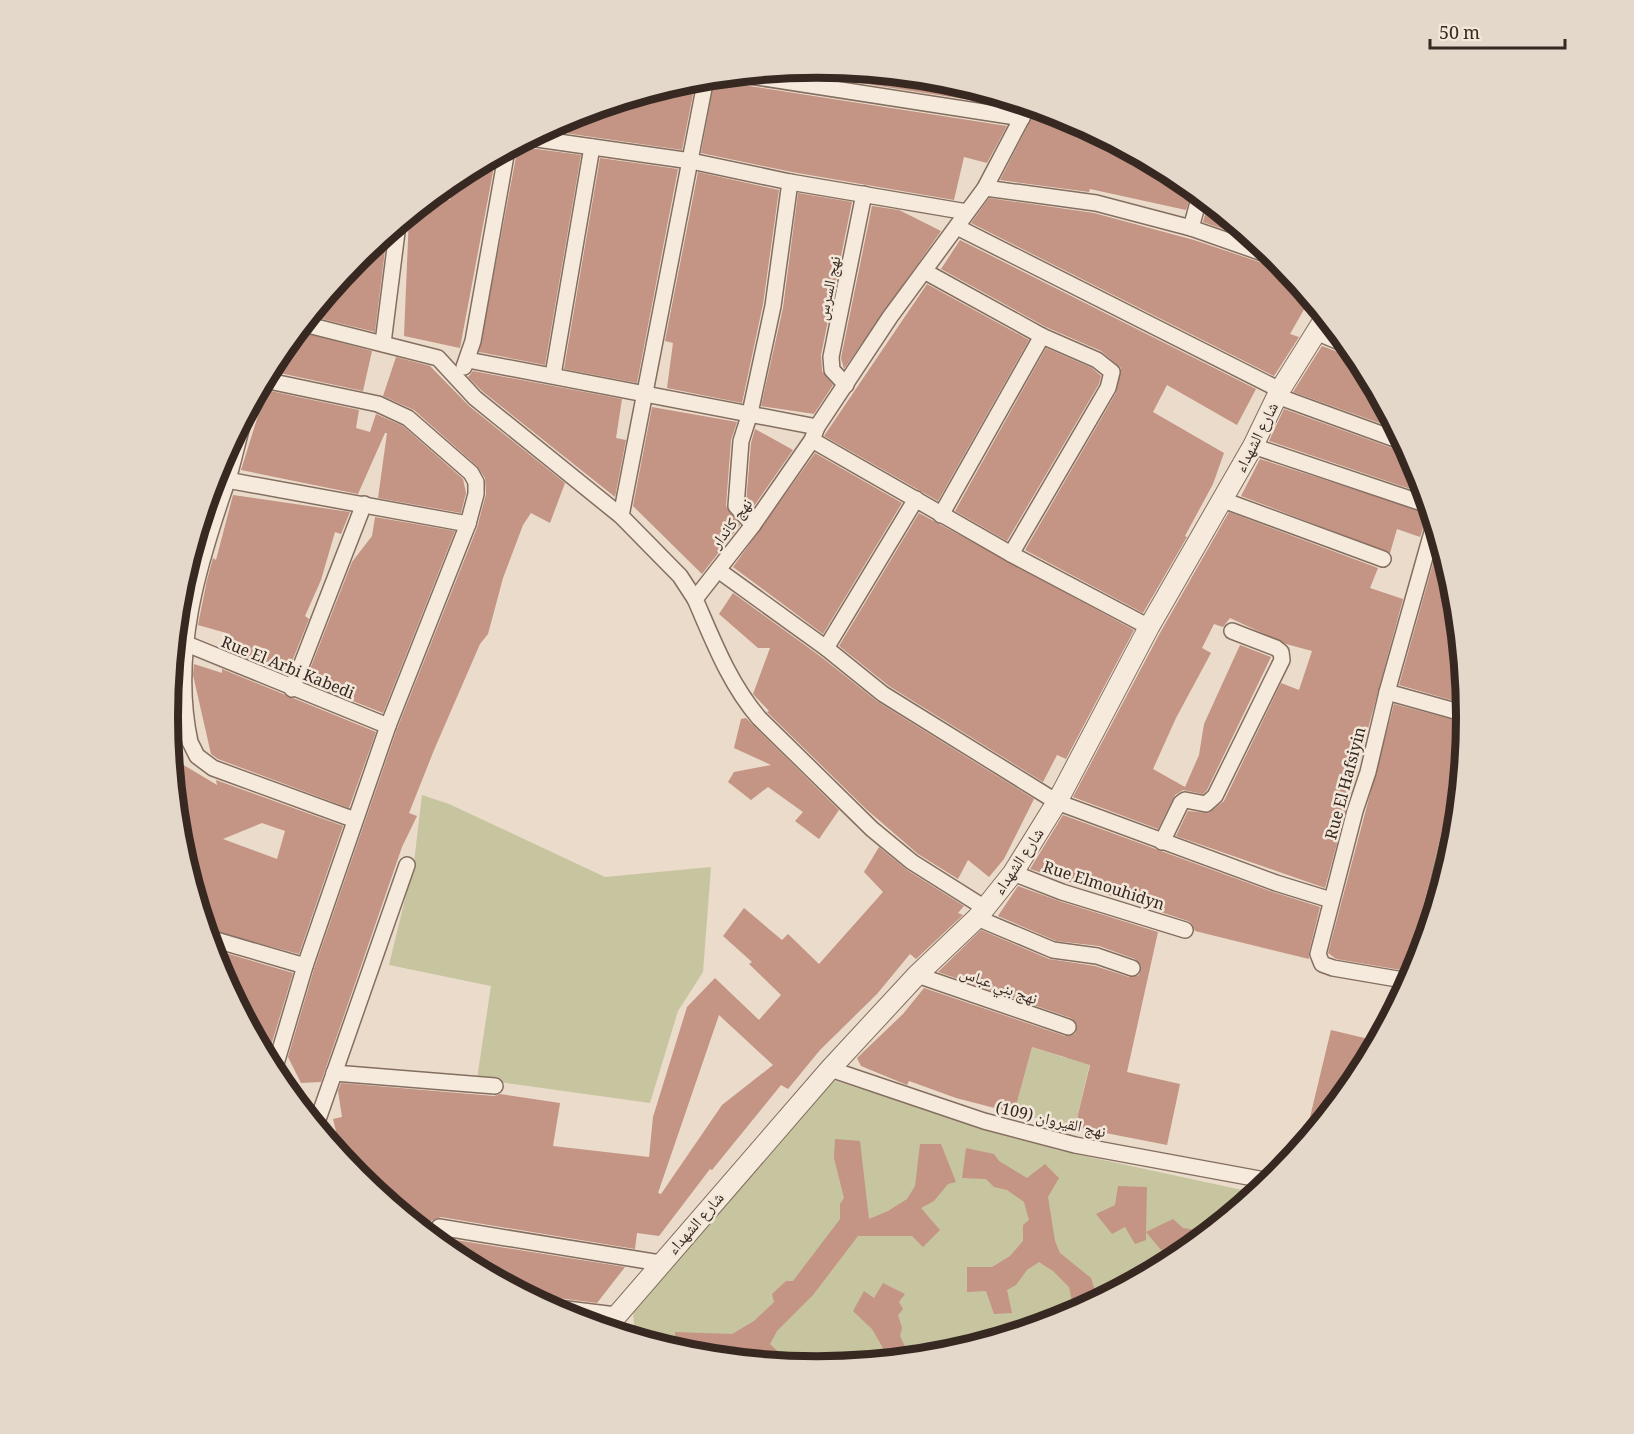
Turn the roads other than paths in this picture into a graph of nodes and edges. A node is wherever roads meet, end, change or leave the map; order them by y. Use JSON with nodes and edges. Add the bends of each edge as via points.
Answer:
{"nodes":[{"id":1,"x":775,"y":79,"type":"edge"},
{"id":2,"x":704,"y":88,"type":"edge"},
{"id":3,"x":1020,"y":111,"type":"edge"},
{"id":4,"x":1025,"y":113,"type":"edge"},
{"id":5,"x":543,"y":140,"type":"edge"},
{"id":6,"x":592,"y":147,"type":"junction"},
{"id":7,"x":505,"y":160,"type":"edge"},
{"id":8,"x":690,"y":161,"type":"junction"},
{"id":9,"x":790,"y":182,"type":"junction"},
{"id":10,"x":985,"y":188,"type":"junction"},
{"id":11,"x":864,"y":195,"type":"junction"},
{"id":12,"x":1198,"y":204,"type":"edge"},
{"id":13,"x":967,"y":212,"type":"junction"},
{"id":14,"x":957,"y":227,"type":"junction"},
{"id":15,"x":1191,"y":228,"type":"junction"},
{"id":16,"x":397,"y":237,"type":"edge"},
{"id":17,"x":1251,"y":249,"type":"edge"},
{"id":18,"x":924,"y":271,"type":"junction"},
{"id":19,"x":1321,"y":325,"type":"edge"},
{"id":20,"x":312,"y":326,"type":"edge"},
{"id":21,"x":1042,"y":336,"type":"junction"},
{"id":22,"x":384,"y":343,"type":"junction"},
{"id":23,"x":468,"y":360,"type":"junction"},
{"id":24,"x":553,"y":375,"type":"junction"},
{"id":25,"x":458,"y":378,"type":"junction"},
{"id":26,"x":273,"y":382,"type":"edge"},
{"id":27,"x":846,"y":384,"type":"junction"},
{"id":28,"x":644,"y":392,"type":"junction"},
{"id":29,"x":1278,"y":393,"type":"junction"},
{"id":30,"x":750,"y":413,"type":"junction"},
{"id":31,"x":814,"y":433,"type":"junction"},
{"id":32,"x":1392,"y":438,"type":"edge"},
{"id":33,"x":1253,"y":446,"type":"junction"},
{"id":34,"x":233,"y":458,"type":"edge"},
{"id":35,"x":227,"y":480,"type":"junction"},
{"id":36,"x":916,"y":499,"type":"junction"},
{"id":37,"x":1223,"y":500,"type":"junction"},
{"id":38,"x":1418,"y":502,"type":"edge"},
{"id":39,"x":364,"y":504,"type":"junction"},
{"id":40,"x":941,"y":515,"type":"junction"},
{"id":41,"x":621,"y":516,"type":"junction"},
{"id":42,"x":468,"y":524,"type":"junction"},
{"id":43,"x":753,"y":525,"type":"junction"},
{"id":44,"x":1430,"y":539,"type":"edge"},
{"id":45,"x":1011,"y":554,"type":"junction"},
{"id":46,"x":1383,"y":559,"type":"dead end"},
{"id":47,"x":718,"y":570,"type":"junction"},
{"id":48,"x":695,"y":598,"type":"junction"},
{"id":49,"x":186,"y":617,"type":"edge"},
{"id":50,"x":1149,"y":627,"type":"junction"},
{"id":51,"x":1232,"y":631,"type":"dead end"},
{"id":52,"x":182,"y":643,"type":"edge"},
{"id":53,"x":826,"y":648,"type":"junction"},
{"id":54,"x":181,"y":659,"type":"edge"},
{"id":55,"x":292,"y":689,"type":"junction"},
{"id":56,"x":1387,"y":693,"type":"junction"},
{"id":57,"x":1456,"y":711,"type":"edge"},
{"id":58,"x":388,"y":726,"type":"junction"},
{"id":59,"x":1056,"y":802,"type":"junction"},
{"id":60,"x":355,"y":820,"type":"junction"},
{"id":61,"x":1162,"y":842,"type":"junction"},
{"id":62,"x":407,"y":865,"type":"dead end"},
{"id":63,"x":1013,"y":873,"type":"junction"},
{"id":64,"x":1331,"y":900,"type":"junction"},
{"id":65,"x":981,"y":913,"type":"junction"},
{"id":66,"x":1185,"y":930,"type":"dead end"},
{"id":67,"x":219,"y":941,"type":"edge"},
{"id":68,"x":305,"y":966,"type":"junction"},
{"id":69,"x":1132,"y":968,"type":"dead end"},
{"id":70,"x":917,"y":975,"type":"junction"},
{"id":71,"x":1399,"y":979,"type":"edge"},
{"id":72,"x":1068,"y":1027,"type":"dead end"},
{"id":73,"x":276,"y":1056,"type":"edge"},
{"id":74,"x":830,"y":1069,"type":"junction"},
{"id":75,"x":334,"y":1073,"type":"junction"},
{"id":76,"x":495,"y":1086,"type":"dead end"},
{"id":77,"x":319,"y":1117,"type":"edge"},
{"id":78,"x":1258,"y":1179,"type":"edge"},
{"id":79,"x":439,"y":1227,"type":"dead end"},
{"id":80,"x":660,"y":1263,"type":"junction"},
{"id":81,"x":611,"y":1322,"type":"edge"}],
"edges":[{"from":1,"to":3,"type":"street"},
{"from":2,"to":8,"type":"street"},
{"from":4,"to":10,"type":"street","name":"نهج كاندار"},
{"from":5,"to":6,"type":"street"},
{"from":6,"to":8,"type":"street"},
{"from":6,"to":24,"type":"street"},
{"from":7,"to":23,"type":"street"},
{"from":8,"to":9,"type":"street"},
{"from":8,"to":28,"type":"street"},
{"from":9,"to":11,"type":"street"},
{"from":9,"to":30,"type":"street","via":[[773,306]]},
{"from":10,"to":13,"type":"street","name":"نهج كاندار"},
{"from":10,"to":15,"type":"street","via":[[1096,203]]},
{"from":11,"to":13,"type":"street"},
{"from":11,"to":27,"type":"street","name":"نهج السرس","via":[[831,357],[832,370]]},
{"from":12,"to":15,"type":"street"},
{"from":13,"to":14,"type":"street","name":"نهج كاندار"},
{"from":14,"to":18,"type":"street","name":"نهج كاندار"},
{"from":14,"to":29,"type":"street"},
{"from":15,"to":17,"type":"street"},
{"from":16,"to":22,"type":"street"},
{"from":18,"to":21,"type":"street"},
{"from":18,"to":27,"type":"street","name":"نهج كاندار"},
{"from":19,"to":29,"type":"street","name":"شارع الشهداء"},
{"from":20,"to":22,"type":"street"},
{"from":21,"to":40,"type":"street"},
{"from":21,"to":45,"type":"street","via":[[1104,364],[1112,372],[1112,380]]},
{"from":22,"to":25,"type":"street","via":[[438,358]]},
{"from":23,"to":24,"type":"street"},
{"from":23,"to":25,"type":"street"},
{"from":24,"to":28,"type":"street"},
{"from":25,"to":41,"type":"street","via":[[475,398]]},
{"from":26,"to":42,"type":"street","via":[[378,404],[408,418],[474,478],[476,494]]},
{"from":27,"to":31,"type":"street","name":"نهج كاندار"},
{"from":28,"to":30,"type":"street"},
{"from":28,"to":41,"type":"street"},
{"from":29,"to":32,"type":"street"},
{"from":29,"to":33,"type":"street","name":"شارع الشهداء"},
{"from":30,"to":31,"type":"street"},
{"from":30,"to":43,"type":"street","via":[[741,441],[735,501]]},
{"from":31,"to":36,"type":"street"},
{"from":31,"to":43,"type":"street","name":"نهج كاندار"},
{"from":33,"to":37,"type":"street","name":"شارع الشهداء"},
{"from":33,"to":38,"type":"street"},
{"from":34,"to":35,"type":"street"},
{"from":35,"to":39,"type":"street"},
{"from":35,"to":49,"type":"street"},
{"from":36,"to":40,"type":"street"},
{"from":36,"to":53,"type":"street"},
{"from":37,"to":46,"type":"street"},
{"from":37,"to":50,"type":"street","name":"شارع الشهداء"},
{"from":39,"to":42,"type":"street"},
{"from":39,"to":55,"type":"street"},
{"from":40,"to":45,"type":"street"},
{"from":41,"to":48,"type":"street","via":[[680,576]]},
{"from":42,"to":58,"type":"street"},
{"from":43,"to":47,"type":"street","name":"نهج كاندار"},
{"from":44,"to":56,"type":"street","name":"Rue El Hafsiyin"},
{"from":45,"to":50,"type":"street"},
{"from":47,"to":48,"type":"street","name":"نهج كاندار"},
{"from":47,"to":53,"type":"street"},
{"from":48,"to":65,"type":"street","via":[[743,700],[759,718],[872,829]]},
{"from":50,"to":59,"type":"street","name":"شارع الشهداء"},
{"from":51,"to":61,"type":"street","via":[[1276,648],[1282,660],[1215,796],[1206,804],[1183,801]]},
{"from":52,"to":55,"type":"street","name":"Rue El Arbi Kabedi"},
{"from":53,"to":59,"type":"street","via":[[884,694]]},
{"from":54,"to":60,"type":"street","via":[[187,728],[196,756],[213,768]]},
{"from":55,"to":58,"type":"street","name":"Rue El Arbi Kabedi"},
{"from":56,"to":57,"type":"street"},
{"from":56,"to":64,"type":"street","name":"Rue El Hafsiyin"},
{"from":58,"to":60,"type":"street"},
{"from":59,"to":61,"type":"street"},
{"from":59,"to":63,"type":"street","name":"شارع الشهداء"},
{"from":60,"to":68,"type":"street"},
{"from":61,"to":64,"type":"street"},
{"from":62,"to":75,"type":"street"},
{"from":63,"to":65,"type":"street","name":"شارع الشهداء"},
{"from":63,"to":66,"type":"street","name":"Rue Elmouhidyn"},
{"from":64,"to":71,"type":"street","name":"Rue El Hafsiyin","via":[[1319,949],[1320,962],[1333,968]]},
{"from":65,"to":69,"type":"street","via":[[1053,950],[1088,954]]},
{"from":65,"to":70,"type":"street","name":"شارع الشهداء"},
{"from":67,"to":68,"type":"street"},
{"from":68,"to":73,"type":"street"},
{"from":70,"to":72,"type":"street","name":"نهج بني عباس"},
{"from":70,"to":74,"type":"street","name":"شارع الشهداء"},
{"from":74,"to":78,"type":"street","name":"نهج القيروان (109)","via":[[984,1121],[1075,1145]]},
{"from":74,"to":80,"type":"street","name":"شارع الشهداء"},
{"from":75,"to":76,"type":"street"},
{"from":75,"to":77,"type":"street"},
{"from":79,"to":80,"type":"street"},
{"from":80,"to":81,"type":"street","name":"شارع الشهداء"}]}
